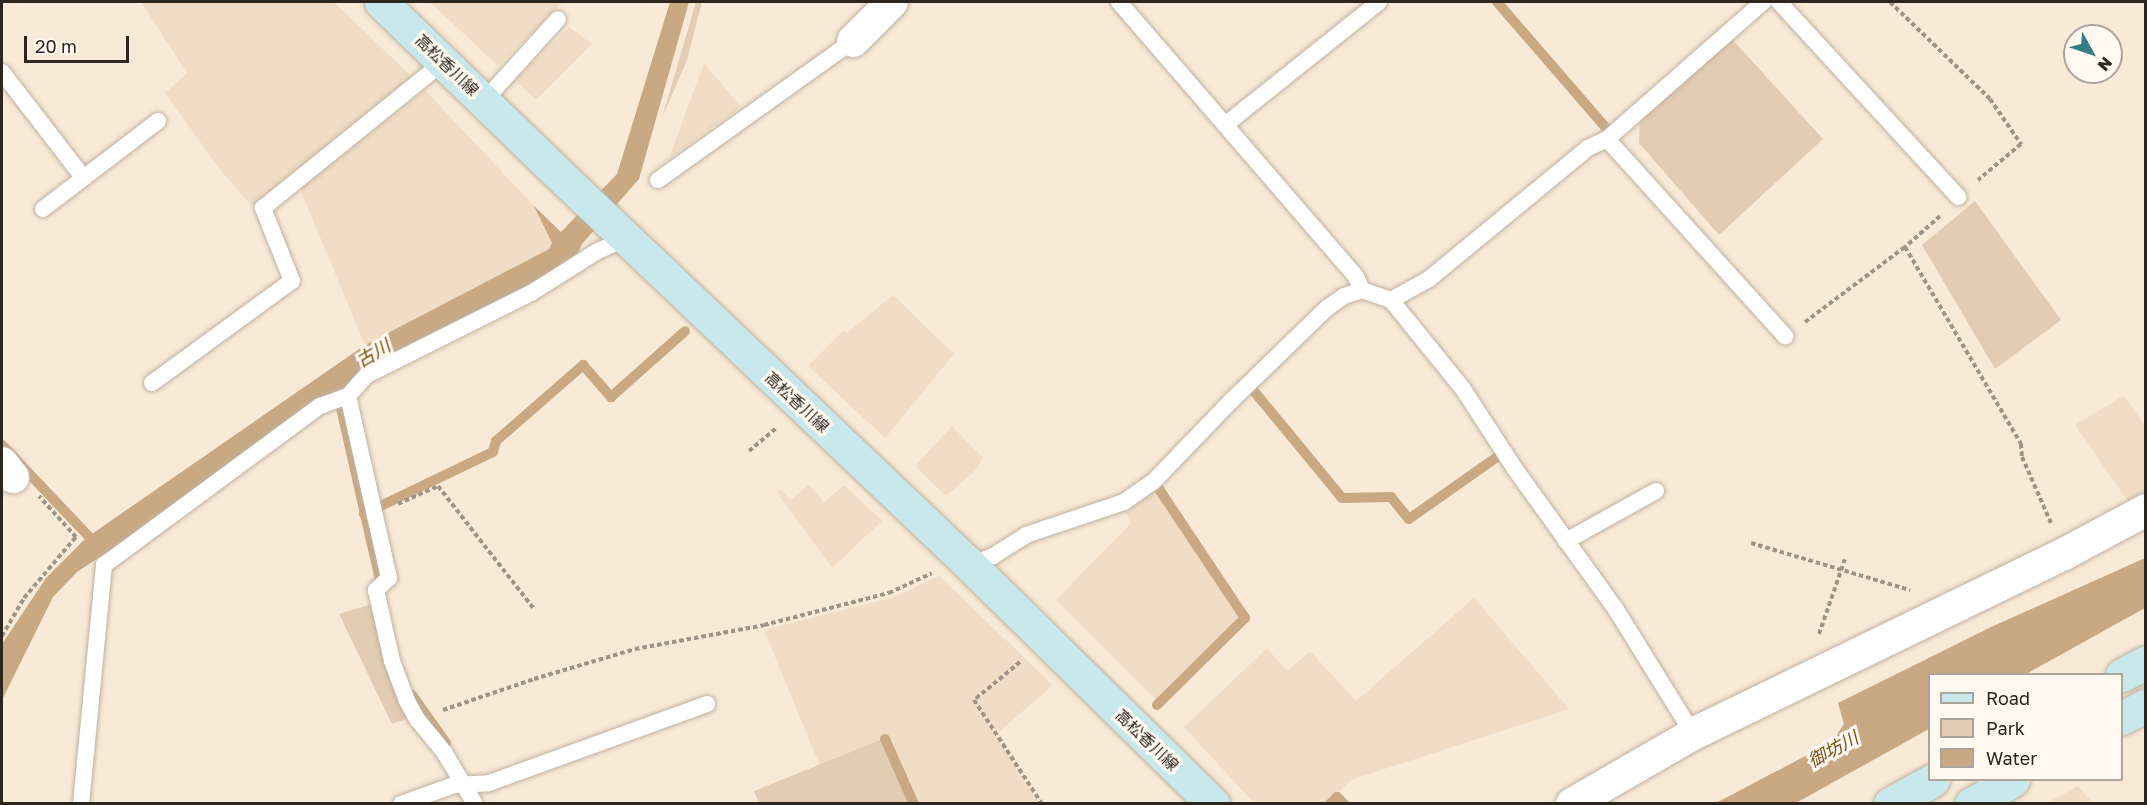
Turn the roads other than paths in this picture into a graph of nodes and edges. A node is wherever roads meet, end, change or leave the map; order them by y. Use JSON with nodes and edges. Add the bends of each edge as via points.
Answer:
{"nodes":[{"id":1,"x":381,"y":2,"type":"edge"},
{"id":2,"x":892,"y":2,"type":"edge"},
{"id":3,"x":1379,"y":2,"type":"edge"},
{"id":4,"x":1763,"y":2,"type":"edge"},
{"id":5,"x":1779,"y":2,"type":"edge"},
{"id":6,"x":1123,"y":3,"type":"edge"},
{"id":7,"x":558,"y":19,"type":"dead end"},
{"id":8,"x":853,"y":41,"type":"joint"},
{"id":9,"x":443,"y":62,"type":"junction"},
{"id":10,"x":2,"y":72,"type":"edge"},
{"id":11,"x":484,"y":101,"type":"junction"},
{"id":12,"x":158,"y":121,"type":"dead end"},
{"id":13,"x":1225,"y":125,"type":"junction"},
{"id":14,"x":1607,"y":139,"type":"junction"},
{"id":15,"x":83,"y":177,"type":"junction"},
{"id":16,"x":658,"y":180,"type":"dead end"},
{"id":17,"x":1958,"y":197,"type":"road end"},
{"id":18,"x":43,"y":209,"type":"dead end"},
{"id":19,"x":606,"y":219,"type":"junction"},
{"id":20,"x":1362,"y":290,"type":"junction"},
{"id":21,"x":1391,"y":300,"type":"junction"},
{"id":22,"x":1785,"y":336,"type":"road end"},
{"id":23,"x":152,"y":383,"type":"dead end"},
{"id":24,"x":348,"y":396,"type":"junction"},
{"id":25,"x":1656,"y":491,"type":"dead end"},
{"id":26,"x":2145,"y":510,"type":"edge"},
{"id":27,"x":1566,"y":541,"type":"junction"},
{"id":28,"x":970,"y":566,"type":"junction"},
{"id":29,"x":2145,"y":662,"type":"edge"},
{"id":30,"x":2123,"y":674,"type":"edge"},
{"id":31,"x":707,"y":704,"type":"dead end"},
{"id":32,"x":2145,"y":705,"type":"edge"},
{"id":33,"x":2123,"y":717,"type":"edge"},
{"id":34,"x":1693,"y":734,"type":"junction"},
{"id":35,"x":1932,"y":781,"type":"edge"},
{"id":36,"x":2011,"y":781,"type":"edge"},
{"id":37,"x":464,"y":783,"type":"junction"},
{"id":38,"x":81,"y":804,"type":"edge"},
{"id":39,"x":401,"y":804,"type":"edge"},
{"id":40,"x":475,"y":804,"type":"edge"},
{"id":41,"x":1213,"y":804,"type":"edge"},
{"id":42,"x":1572,"y":804,"type":"edge"},
{"id":43,"x":1890,"y":804,"type":"edge"},
{"id":44,"x":1971,"y":804,"type":"edge"}],
"edges":[{"from":1,"to":9,"type":"main road","name":"高松香川線"},
{"from":2,"to":8,"type":"street"},
{"from":3,"to":13,"type":"lane"},
{"from":4,"to":14,"type":"lane"},
{"from":5,"to":17,"type":"lane"},
{"from":6,"to":13,"type":"lane"},
{"from":7,"to":11,"type":"lane"},
{"from":8,"to":16,"type":"lane"},
{"from":9,"to":11,"type":"main road","name":"高松香川線"},
{"from":9,"to":23,"type":"lane","via":[[263,208],[292,281]]},
{"from":10,"to":15,"type":"lane"},
{"from":11,"to":19,"type":"main road","name":"高松香川線"},
{"from":12,"to":15,"type":"lane"},
{"from":13,"to":20,"type":"lane","via":[[1356,277]]},
{"from":14,"to":21,"type":"lane","via":[[1588,148],[1429,279]]},
{"from":14,"to":22,"type":"lane"},
{"from":15,"to":18,"type":"lane"},
{"from":19,"to":24,"type":"lane","via":[[596,252],[531,293],[367,375]]},
{"from":19,"to":28,"type":"main road","name":"高松香川線"},
{"from":20,"to":21,"type":"lane"},
{"from":20,"to":28,"type":"lane","via":[[1327,308],[1153,482],[1124,502],[1026,535]]},
{"from":21,"to":27,"type":"lane","via":[[1463,389]]},
{"from":24,"to":37,"type":"lane","via":[[389,578],[376,590],[392,661],[417,719]]},
{"from":24,"to":38,"type":"lane","via":[[320,406],[104,566]]},
{"from":25,"to":27,"type":"lane"},
{"from":26,"to":34,"type":"street","via":[[2064,554]]},
{"from":27,"to":34,"type":"lane","via":[[1615,608]]},
{"from":28,"to":41,"type":"main road","name":"高松香川線"},
{"from":29,"to":30,"type":"main road"},
{"from":31,"to":37,"type":"lane","via":[[489,783]]},
{"from":32,"to":33,"type":"main road"},
{"from":34,"to":42,"type":"street"},
{"from":35,"to":43,"type":"main road"},
{"from":36,"to":44,"type":"main road"},
{"from":37,"to":39,"type":"lane"},
{"from":37,"to":40,"type":"lane"}]}
